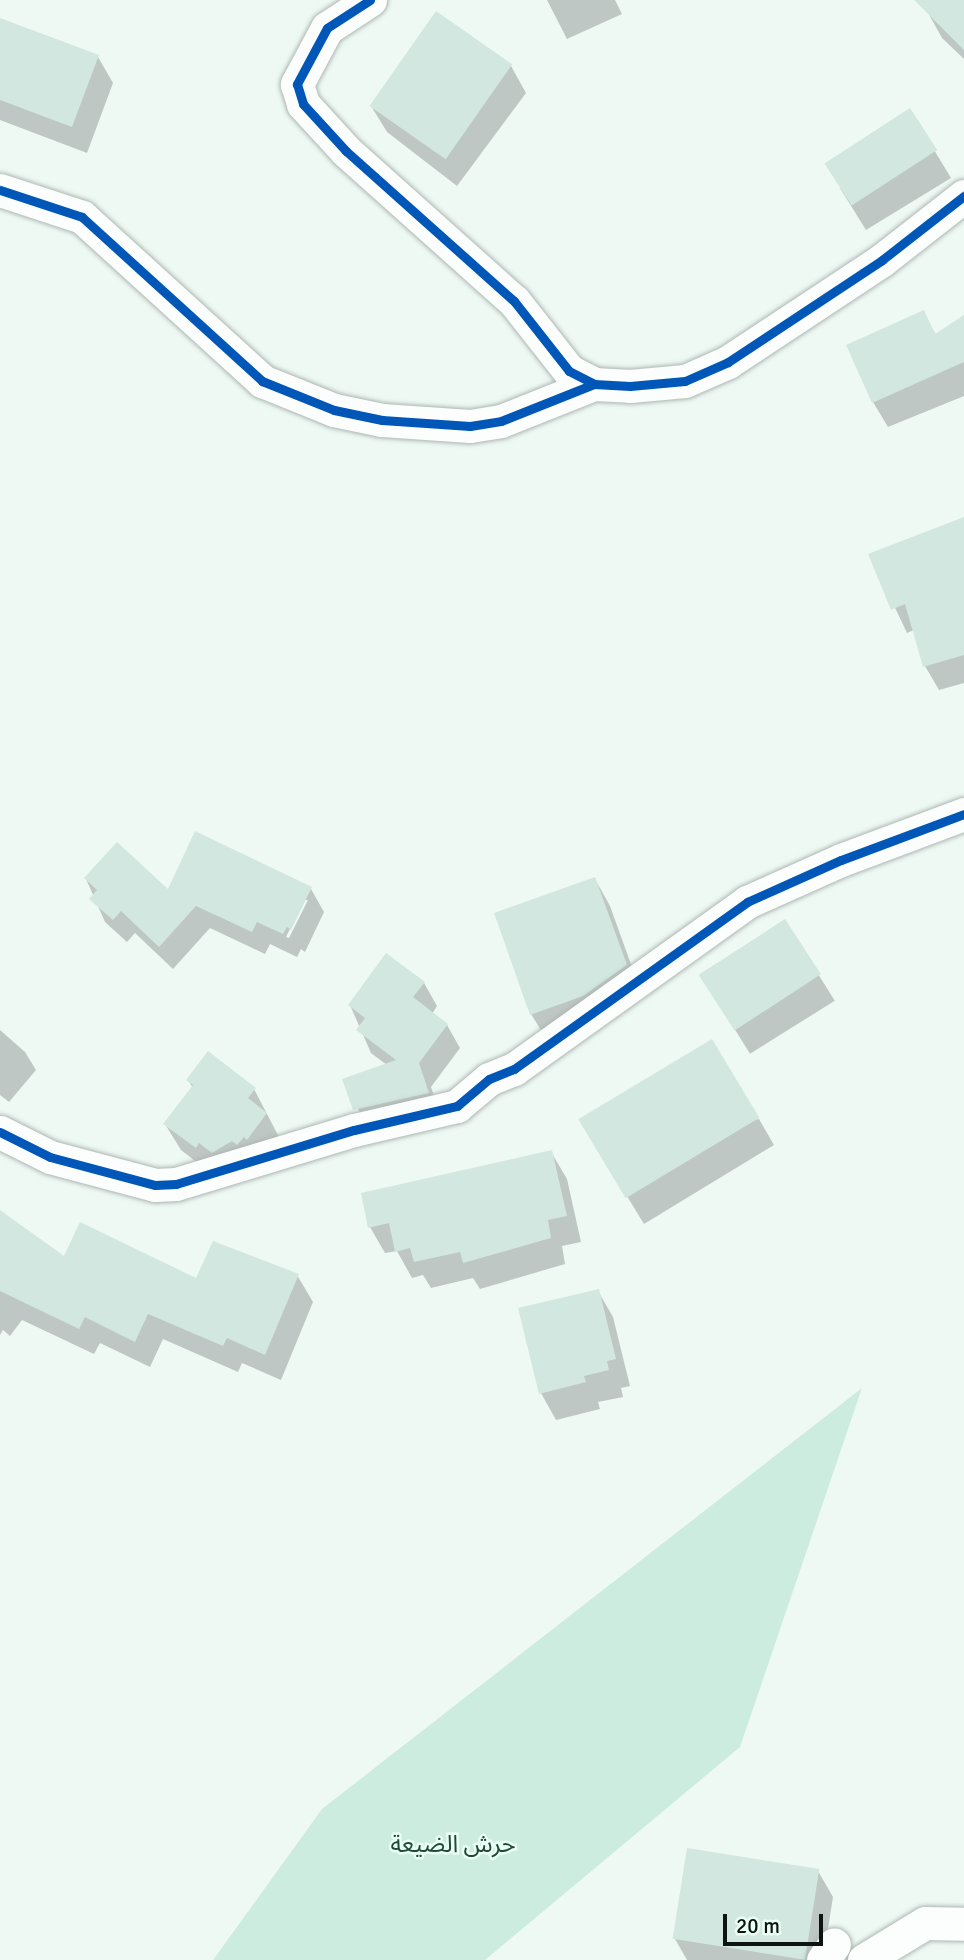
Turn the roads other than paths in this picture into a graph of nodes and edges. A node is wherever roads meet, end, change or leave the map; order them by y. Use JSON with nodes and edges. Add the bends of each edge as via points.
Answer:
{"nodes":[{"id":1,"x":370,"y":0,"type":"edge"},
{"id":2,"x":0,"y":190,"type":"edge"},
{"id":3,"x":964,"y":196,"type":"edge"},
{"id":4,"x":594,"y":384,"type":"junction"},
{"id":5,"x":964,"y":814,"type":"edge"},
{"id":6,"x":2,"y":1136,"type":"edge"},
{"id":7,"x":964,"y":1924,"type":"edge"},
{"id":8,"x":864,"y":1960,"type":"edge"}],
"edges":[{"from":1,"to":4,"type":"street","via":[[327,28],[298,84],[303,104],[346,150],[513,301],[569,371]]},
{"from":2,"to":4,"type":"street","via":[[82,217],[262,380],[334,410],[395,422],[470,426],[501,421]]},
{"from":3,"to":4,"type":"street","via":[[882,260],[728,362],[685,381]]},
{"from":5,"to":6,"type":"street","via":[[841,860],[747,902],[514,1069],[489,1079],[457,1106],[354,1130],[176,1184],[155,1185],[50,1157]]},
{"from":7,"to":8,"type":"street","via":[[925,1923]]}]}
